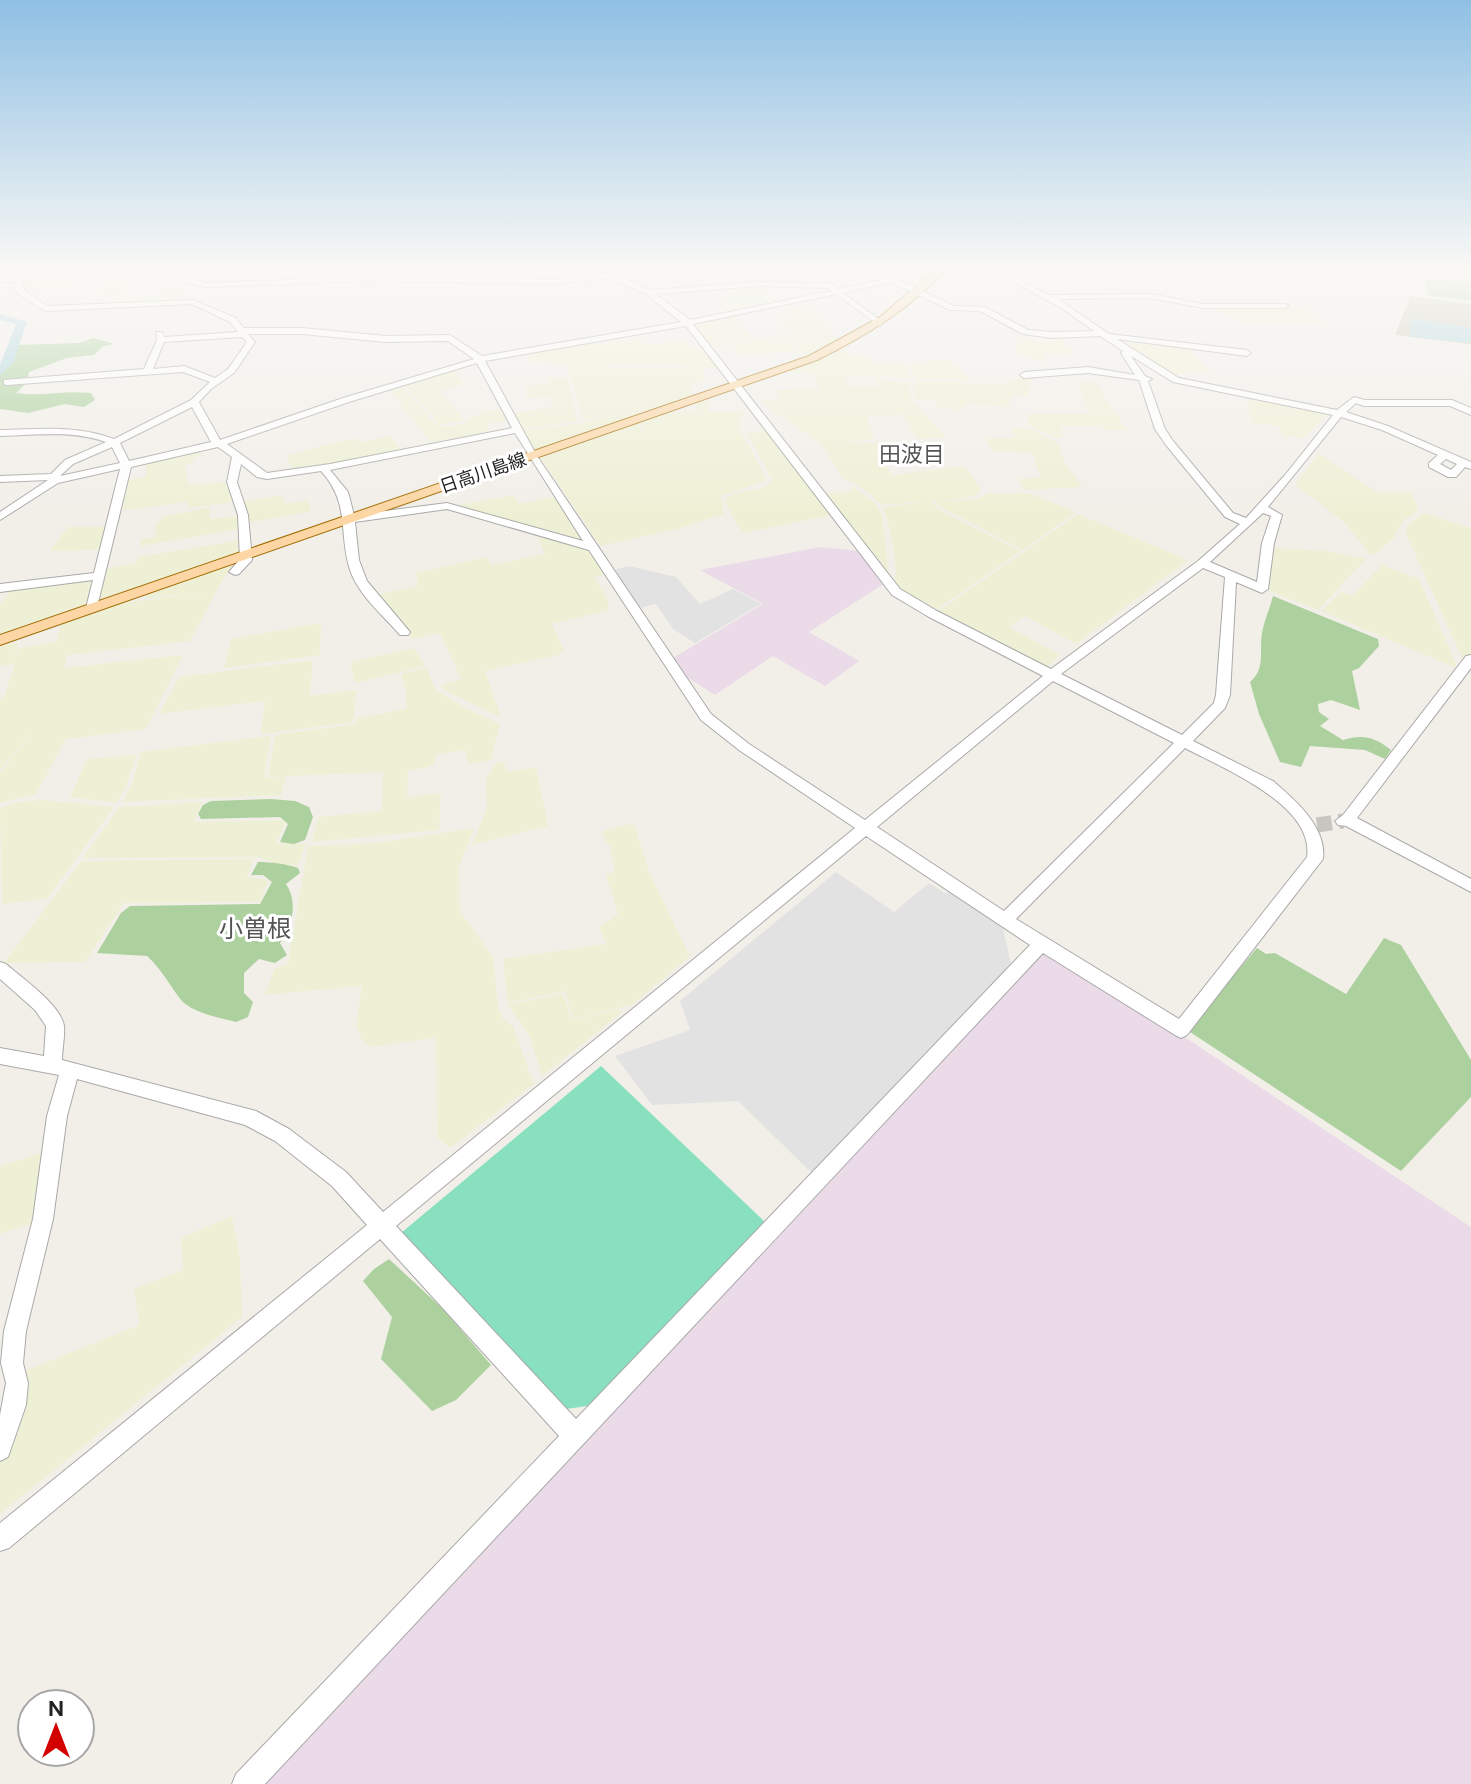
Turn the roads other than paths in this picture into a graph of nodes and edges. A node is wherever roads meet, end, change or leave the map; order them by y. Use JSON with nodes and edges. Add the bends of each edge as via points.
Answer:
{"nodes":[{"id":1,"x":155,"y":349,"type":"edge"},
{"id":2,"x":242,"y":349,"type":"edge"},
{"id":3,"x":467,"y":349,"type":"edge"},
{"id":4,"x":521,"y":349,"type":"edge"},
{"id":5,"x":708,"y":349,"type":"edge"},
{"id":6,"x":830,"y":349,"type":"edge"},
{"id":7,"x":1126,"y":349,"type":"edge"},
{"id":8,"x":1216,"y":349,"type":"edge"},
{"id":9,"x":1129,"y":351,"type":"junction"},
{"id":10,"x":1247,"y":353,"type":"dead end"},
{"id":11,"x":480,"y":362,"type":"junction"},
{"id":12,"x":147,"y":372,"type":"junction"},
{"id":13,"x":1024,"y":375,"type":"dead end"},
{"id":14,"x":1143,"y":379,"type":"junction"},
{"id":15,"x":1176,"y":380,"type":"junction"},
{"id":16,"x":216,"y":381,"type":"junction"},
{"id":17,"x":7,"y":382,"type":"dead end"},
{"id":18,"x":736,"y":385,"type":"junction"},
{"id":19,"x":194,"y":402,"type":"junction"},
{"id":20,"x":1471,"y":412,"type":"edge"},
{"id":21,"x":1339,"y":413,"type":"junction"},
{"id":22,"x":516,"y":430,"type":"junction"},
{"id":23,"x":0,"y":433,"type":"edge"},
{"id":24,"x":114,"y":442,"type":"junction"},
{"id":25,"x":219,"y":443,"type":"junction"},
{"id":26,"x":238,"y":454,"type":"junction"},
{"id":27,"x":532,"y":456,"type":"junction"},
{"id":28,"x":126,"y":464,"type":"junction"},
{"id":29,"x":1468,"y":465,"type":"edge"},
{"id":30,"x":325,"y":470,"type":"junction"},
{"id":31,"x":0,"y":479,"type":"edge"},
{"id":32,"x":54,"y":479,"type":"junction"},
{"id":33,"x":1262,"y":508,"type":"junction"},
{"id":34,"x":0,"y":517,"type":"edge"},
{"id":35,"x":351,"y":519,"type":"junction"},
{"id":36,"x":1248,"y":523,"type":"junction"},
{"id":37,"x":592,"y":547,"type":"junction"},
{"id":38,"x":246,"y":555,"type":"junction"},
{"id":39,"x":1202,"y":563,"type":"junction"},
{"id":40,"x":235,"y":572,"type":"dead end"},
{"id":41,"x":1231,"y":575,"type":"junction"},
{"id":42,"x":98,"y":576,"type":"junction"},
{"id":43,"x":0,"y":588,"type":"edge"},
{"id":44,"x":92,"y":608,"type":"junction"},
{"id":45,"x":404,"y":632,"type":"dead end"},
{"id":46,"x":0,"y":640,"type":"edge"},
{"id":47,"x":1471,"y":659,"type":"edge"},
{"id":48,"x":1052,"y":675,"type":"junction"},
{"id":49,"x":1183,"y":742,"type":"junction"},
{"id":50,"x":868,"y":828,"type":"junction"},
{"id":51,"x":1471,"y":886,"type":"edge"},
{"id":52,"x":1005,"y":920,"type":"junction"},
{"id":53,"x":1041,"y":944,"type":"junction"},
{"id":54,"x":0,"y":969,"type":"edge"},
{"id":55,"x":0,"y":1056,"type":"edge"},
{"id":56,"x":61,"y":1067,"type":"junction"},
{"id":57,"x":383,"y":1225,"type":"junction"},
{"id":58,"x":576,"y":1437,"type":"junction"},
{"id":59,"x":0,"y":1449,"type":"edge"},
{"id":60,"x":0,"y":1539,"type":"edge"},
{"id":61,"x":246,"y":1784,"type":"edge"}],
"edges":[{"from":1,"to":12,"type":"street"},
{"from":2,"to":16,"type":"street","via":[[236,366]]},
{"from":3,"to":11,"type":"street"},
{"from":4,"to":11,"type":"street"},
{"from":5,"to":18,"type":"street"},
{"from":6,"to":18,"type":"main road","name":"日高川島線"},
{"from":7,"to":9,"type":"street"},
{"from":8,"to":10,"type":"street"},
{"from":9,"to":14,"type":"street","via":[[1125,353]]},
{"from":9,"to":15,"type":"street"},
{"from":11,"to":22,"type":"street"},
{"from":11,"to":25,"type":"street"},
{"from":12,"to":16,"type":"street","via":[[184,369]]},
{"from":12,"to":17,"type":"street"},
{"from":13,"to":14,"type":"street","via":[[1088,370]]},
{"from":14,"to":15,"type":"street"},
{"from":14,"to":36,"type":"street","via":[[1169,443],[1229,515]]},
{"from":15,"to":21,"type":"street"},
{"from":16,"to":19,"type":"street"},
{"from":18,"to":27,"type":"main road","name":"日高川島線"},
{"from":18,"to":48,"type":"street","via":[[896,592]]},
{"from":19,"to":24,"type":"street"},
{"from":19,"to":25,"type":"street"},
{"from":20,"to":21,"type":"street","via":[[1452,403],[1354,400]]},
{"from":21,"to":29,"type":"street","via":[[1445,455],[1433,465],[1452,475]]},
{"from":21,"to":33,"type":"street"},
{"from":22,"to":27,"type":"street"},
{"from":22,"to":30,"type":"street"},
{"from":23,"to":24,"type":"street","via":[[72,431]]},
{"from":24,"to":28,"type":"street"},
{"from":24,"to":32,"type":"street","via":[[62,466]]},
{"from":25,"to":26,"type":"street"},
{"from":25,"to":28,"type":"street"},
{"from":26,"to":30,"type":"street","via":[[261,475]]},
{"from":26,"to":38,"type":"street","via":[[232,482],[243,515]]},
{"from":27,"to":35,"type":"main road","name":"日高川島線"},
{"from":27,"to":37,"type":"street"},
{"from":28,"to":32,"type":"street"},
{"from":28,"to":42,"type":"street"},
{"from":30,"to":35,"type":"street","via":[[337,480]]},
{"from":31,"to":32,"type":"street"},
{"from":32,"to":34,"type":"street"},
{"from":33,"to":36,"type":"street"},
{"from":33,"to":41,"type":"street","via":[[1277,515],[1262,589]]},
{"from":35,"to":37,"type":"street","via":[[447,506]]},
{"from":35,"to":38,"type":"main road","name":"日高川島線"},
{"from":35,"to":45,"type":"street","via":[[357,573]]},
{"from":36,"to":39,"type":"street"},
{"from":37,"to":50,"type":"street","via":[[706,717]]},
{"from":38,"to":40,"type":"street"},
{"from":38,"to":44,"type":"main road","name":"日高川島線"},
{"from":39,"to":41,"type":"street"},
{"from":39,"to":48,"type":"street"},
{"from":41,"to":49,"type":"street","via":[[1223,695],[1220,705]]},
{"from":42,"to":43,"type":"street"},
{"from":42,"to":44,"type":"street"},
{"from":44,"to":46,"type":"main road","name":"日高川島線"},
{"from":47,"to":51,"type":"street","via":[[1346,821]]},
{"from":48,"to":49,"type":"street"},
{"from":48,"to":50,"type":"street"},
{"from":49,"to":52,"type":"street"},
{"from":49,"to":53,"type":"street","via":[[1268,785],[1311,825],[1315,859],[1181,1030]]},
{"from":50,"to":52,"type":"street"},
{"from":50,"to":57,"type":"street"},
{"from":52,"to":53,"type":"street"},
{"from":53,"to":58,"type":"street"},
{"from":54,"to":56,"type":"street","via":[[41,1005],[55,1025]]},
{"from":55,"to":56,"type":"street"},
{"from":56,"to":57,"type":"street","via":[[249,1117],[308,1153]]},
{"from":56,"to":59,"type":"street","via":[[43,1219],[15,1331],[15,1405]]},
{"from":57,"to":58,"type":"street"},
{"from":57,"to":60,"type":"street"},
{"from":58,"to":61,"type":"street"}]}
